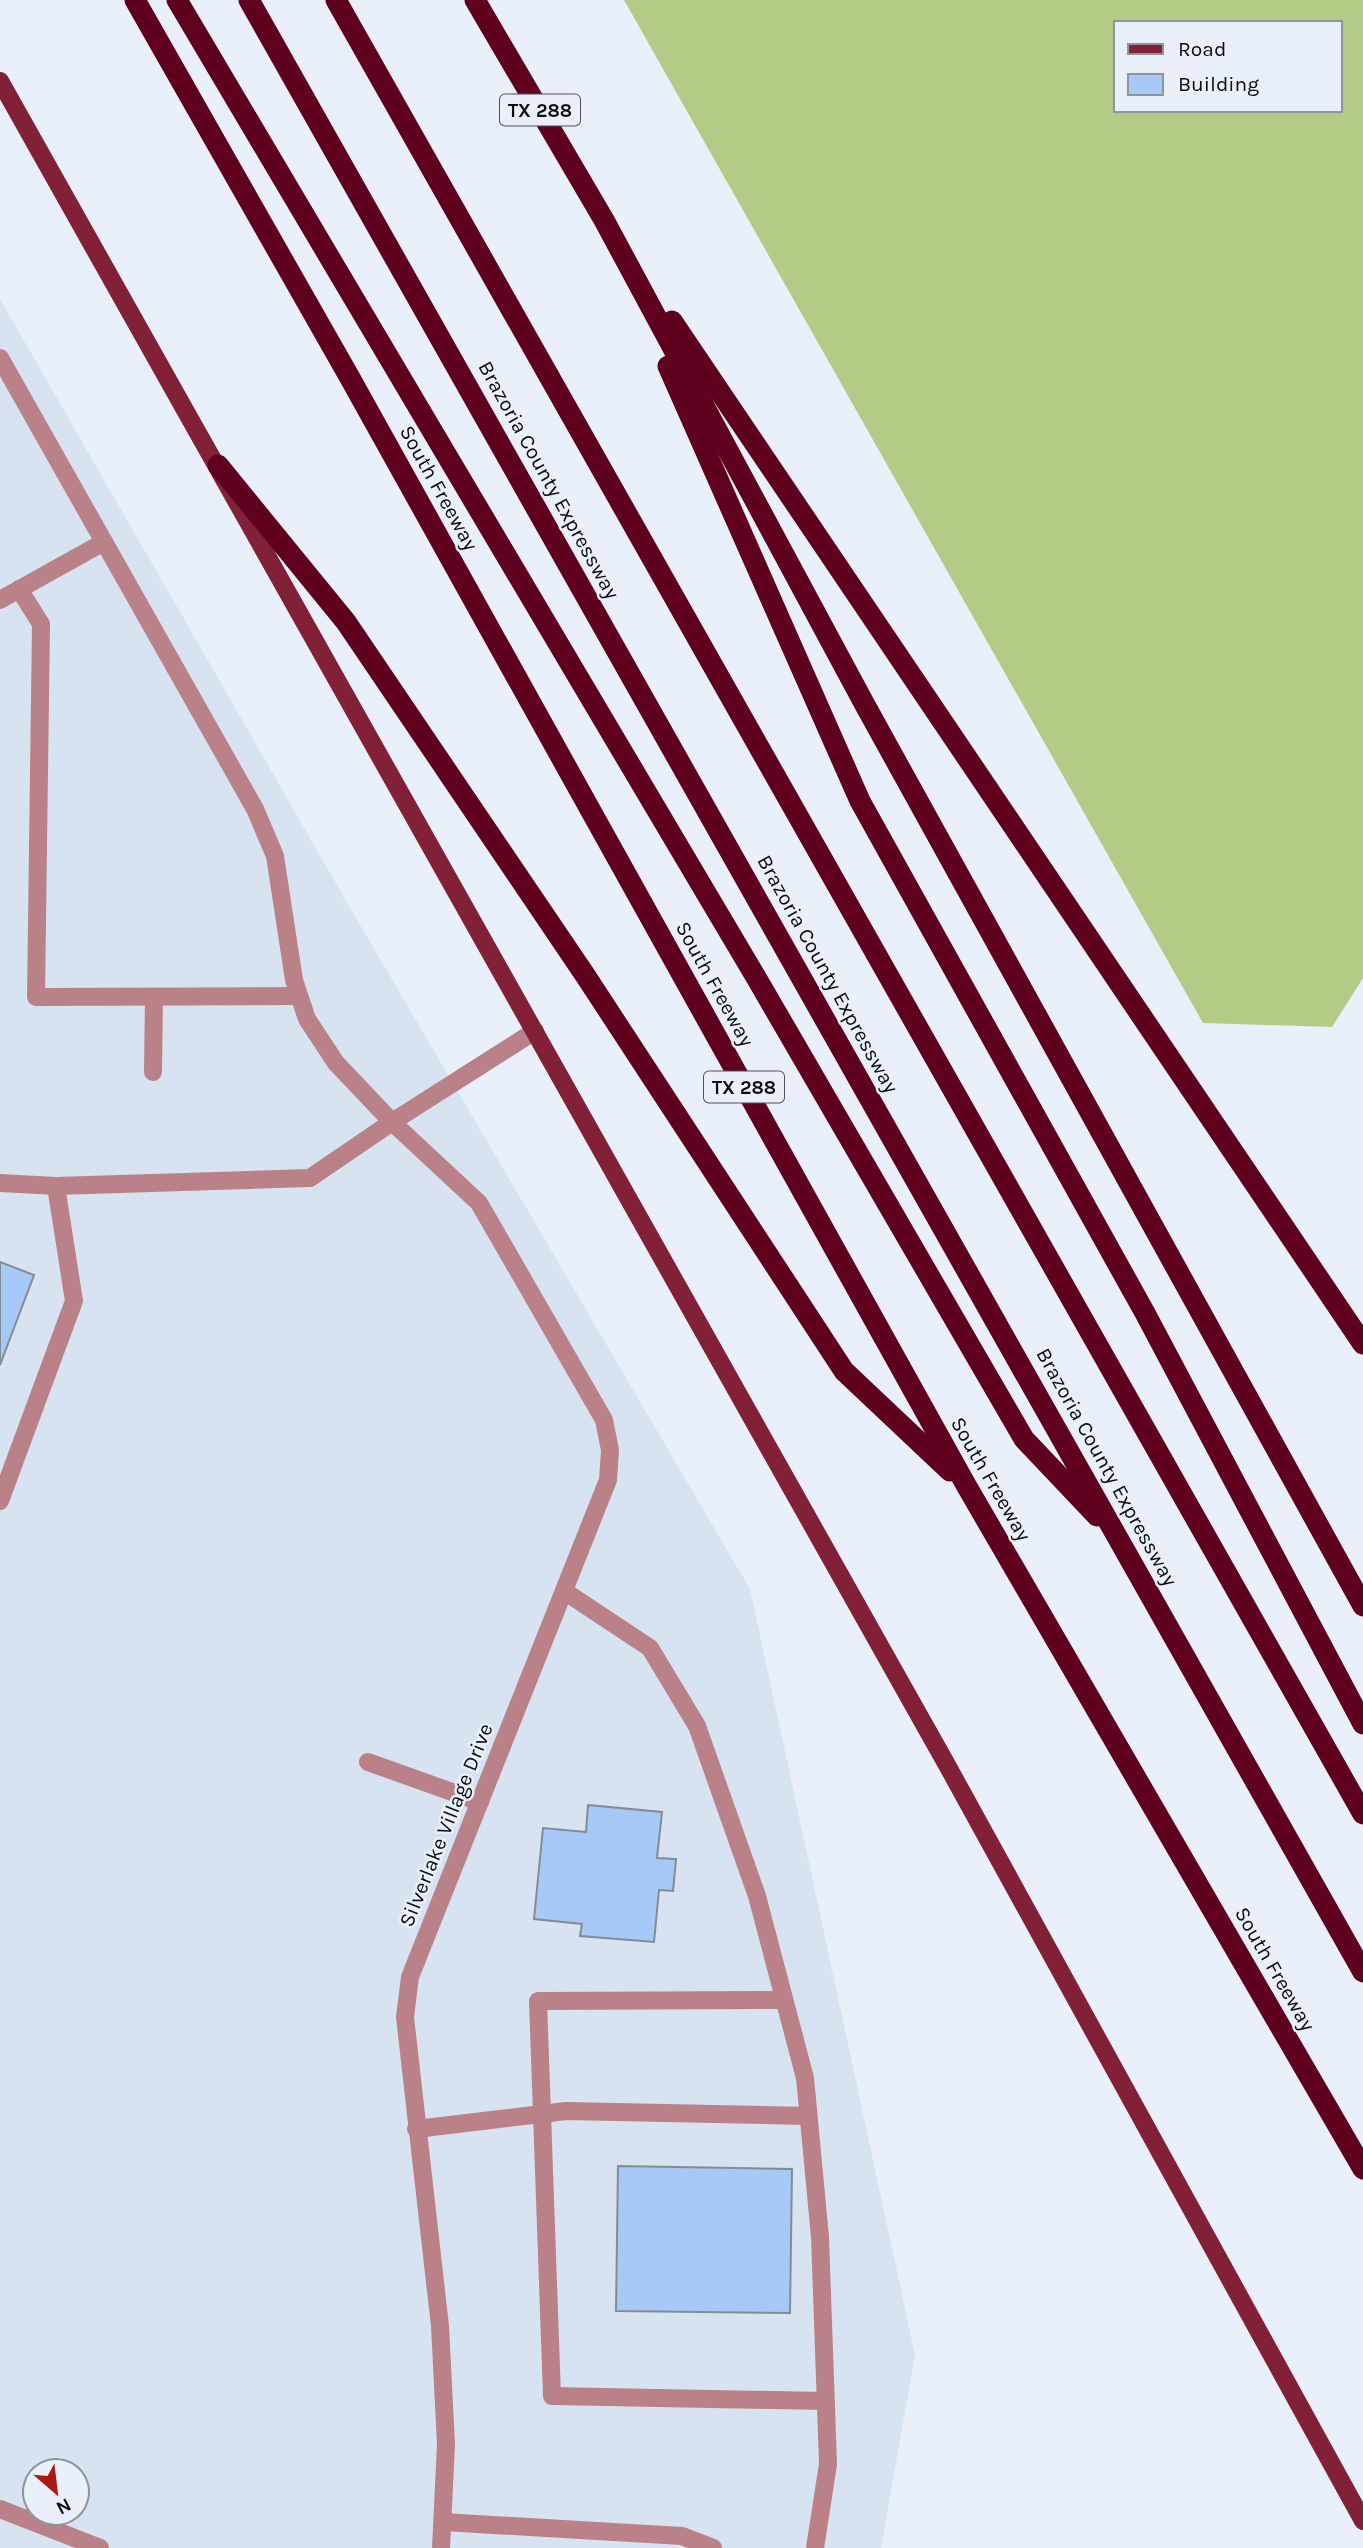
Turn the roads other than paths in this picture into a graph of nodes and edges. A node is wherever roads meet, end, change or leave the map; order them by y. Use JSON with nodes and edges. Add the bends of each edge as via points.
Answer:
{"nodes":[{"id":1,"x":135,"y":0,"type":"edge"},
{"id":2,"x":177,"y":0,"type":"edge"},
{"id":3,"x":249,"y":0,"type":"edge"},
{"id":4,"x":335,"y":0,"type":"edge"},
{"id":5,"x":475,"y":0,"type":"edge"},
{"id":6,"x":0,"y":81,"type":"edge"},
{"id":7,"x":604,"y":220,"type":"junction"},
{"id":8,"x":0,"y":358,"type":"edge"},
{"id":9,"x":218,"y":466,"type":"junction"},
{"id":10,"x":104,"y":542,"type":"junction"},
{"id":11,"x":19,"y":589,"type":"junction"},
{"id":12,"x":0,"y":600,"type":"edge"},
{"id":13,"x":299,"y":996,"type":"junction"},
{"id":14,"x":154,"y":997,"type":"junction"},
{"id":15,"x":535,"y":1031,"type":"junction"},
{"id":16,"x":153,"y":1072,"type":"dead end"},
{"id":17,"x":392,"y":1122,"type":"junction"},
{"id":18,"x":0,"y":1184,"type":"edge"},
{"id":19,"x":56,"y":1186,"type":"junction"},
{"id":20,"x":1363,"y":1344,"type":"edge"},
{"id":21,"x":965,"y":1485,"type":"junction"},
{"id":22,"x":0,"y":1501,"type":"edge"},
{"id":23,"x":1121,"y":1541,"type":"junction"},
{"id":24,"x":564,"y":1591,"type":"junction"},
{"id":25,"x":1363,"y":1606,"type":"edge"},
{"id":26,"x":1363,"y":1724,"type":"edge"},
{"id":27,"x":368,"y":1762,"type":"dead end"},
{"id":28,"x":480,"y":1802,"type":"junction"},
{"id":29,"x":1363,"y":1814,"type":"edge"},
{"id":30,"x":1363,"y":1972,"type":"edge"},
{"id":31,"x":784,"y":2000,"type":"junction"},
{"id":32,"x":542,"y":2114,"type":"junction"},
{"id":33,"x":808,"y":2116,"type":"junction"},
{"id":34,"x":416,"y":2129,"type":"junction"},
{"id":35,"x":1363,"y":2169,"type":"edge"},
{"id":36,"x":825,"y":2401,"type":"junction"},
{"id":37,"x":0,"y":2509,"type":"edge"},
{"id":38,"x":1363,"y":2521,"type":"edge"},
{"id":39,"x":443,"y":2522,"type":"junction"},
{"id":40,"x":100,"y":2548,"type":"edge"},
{"id":41,"x":441,"y":2548,"type":"edge"},
{"id":42,"x":713,"y":2548,"type":"edge"},
{"id":43,"x":815,"y":2548,"type":"edge"}],
"edges":[{"from":1,"to":21,"type":"highway","name":"South Freeway","number":"TX 288"},
{"from":2,"to":23,"type":"highway","via":[[1024,1439]]},
{"from":3,"to":23,"type":"highway","name":"Brazoria County Expressway"},
{"from":4,"to":29,"type":"highway"},
{"from":5,"to":7,"type":"highway","number":"TX 288"},
{"from":6,"to":9,"type":"main road"},
{"from":7,"to":20,"type":"highway"},
{"from":7,"to":25,"type":"highway","number":"TX 288","via":[[865,705]]},
{"from":7,"to":26,"type":"highway","via":[[860,802],[1145,1314]]},
{"from":8,"to":10,"type":"street","name":"Silverlake Village Drive"},
{"from":9,"to":15,"type":"main road"},
{"from":9,"to":21,"type":"highway","via":[[346,622],[844,1371]]},
{"from":10,"to":11,"type":"street"},
{"from":10,"to":13,"type":"street","name":"Silverlake Village Drive","via":[[255,809],[275,856]]},
{"from":11,"to":12,"type":"street"},
{"from":11,"to":14,"type":"street","via":[[41,624],[36,997]]},
{"from":13,"to":14,"type":"street"},
{"from":13,"to":17,"type":"street","name":"Silverlake Village Drive","via":[[307,1019],[336,1063]]},
{"from":14,"to":16,"type":"street"},
{"from":15,"to":17,"type":"street"},
{"from":15,"to":38,"type":"main road","via":[[1211,2240]]},
{"from":17,"to":19,"type":"street","via":[[310,1178]]},
{"from":17,"to":24,"type":"street","name":"Silverlake Village Drive","via":[[479,1203],[604,1420],[610,1450],[608,1480]]},
{"from":18,"to":19,"type":"street"},
{"from":19,"to":22,"type":"street","via":[[74,1301]]},
{"from":21,"to":35,"type":"highway","name":"South Freeway","number":"TX 288"},
{"from":23,"to":30,"type":"highway","name":"Brazoria County Expressway"},
{"from":24,"to":28,"type":"street","name":"Silverlake Village Drive"},
{"from":24,"to":31,"type":"street","via":[[650,1648],[697,1726],[757,1896]]},
{"from":27,"to":28,"type":"street"},
{"from":28,"to":34,"type":"street","name":"Silverlake Village Drive","via":[[410,1977],[405,2017]]},
{"from":31,"to":32,"type":"street","via":[[538,2001]]},
{"from":31,"to":33,"type":"street","via":[[805,2078]]},
{"from":32,"to":33,"type":"street"},
{"from":32,"to":34,"type":"street"},
{"from":32,"to":36,"type":"street","via":[[552,2396]]},
{"from":33,"to":36,"type":"street","via":[[820,2237]]},
{"from":34,"to":39,"type":"street","name":"Silverlake Village Drive","via":[[440,2326],[446,2444]]},
{"from":36,"to":43,"type":"street","via":[[828,2464]]},
{"from":37,"to":40,"type":"street"},
{"from":39,"to":41,"type":"street","name":"Silverlake Village Drive"},
{"from":39,"to":42,"type":"street","via":[[682,2536]]}]}
